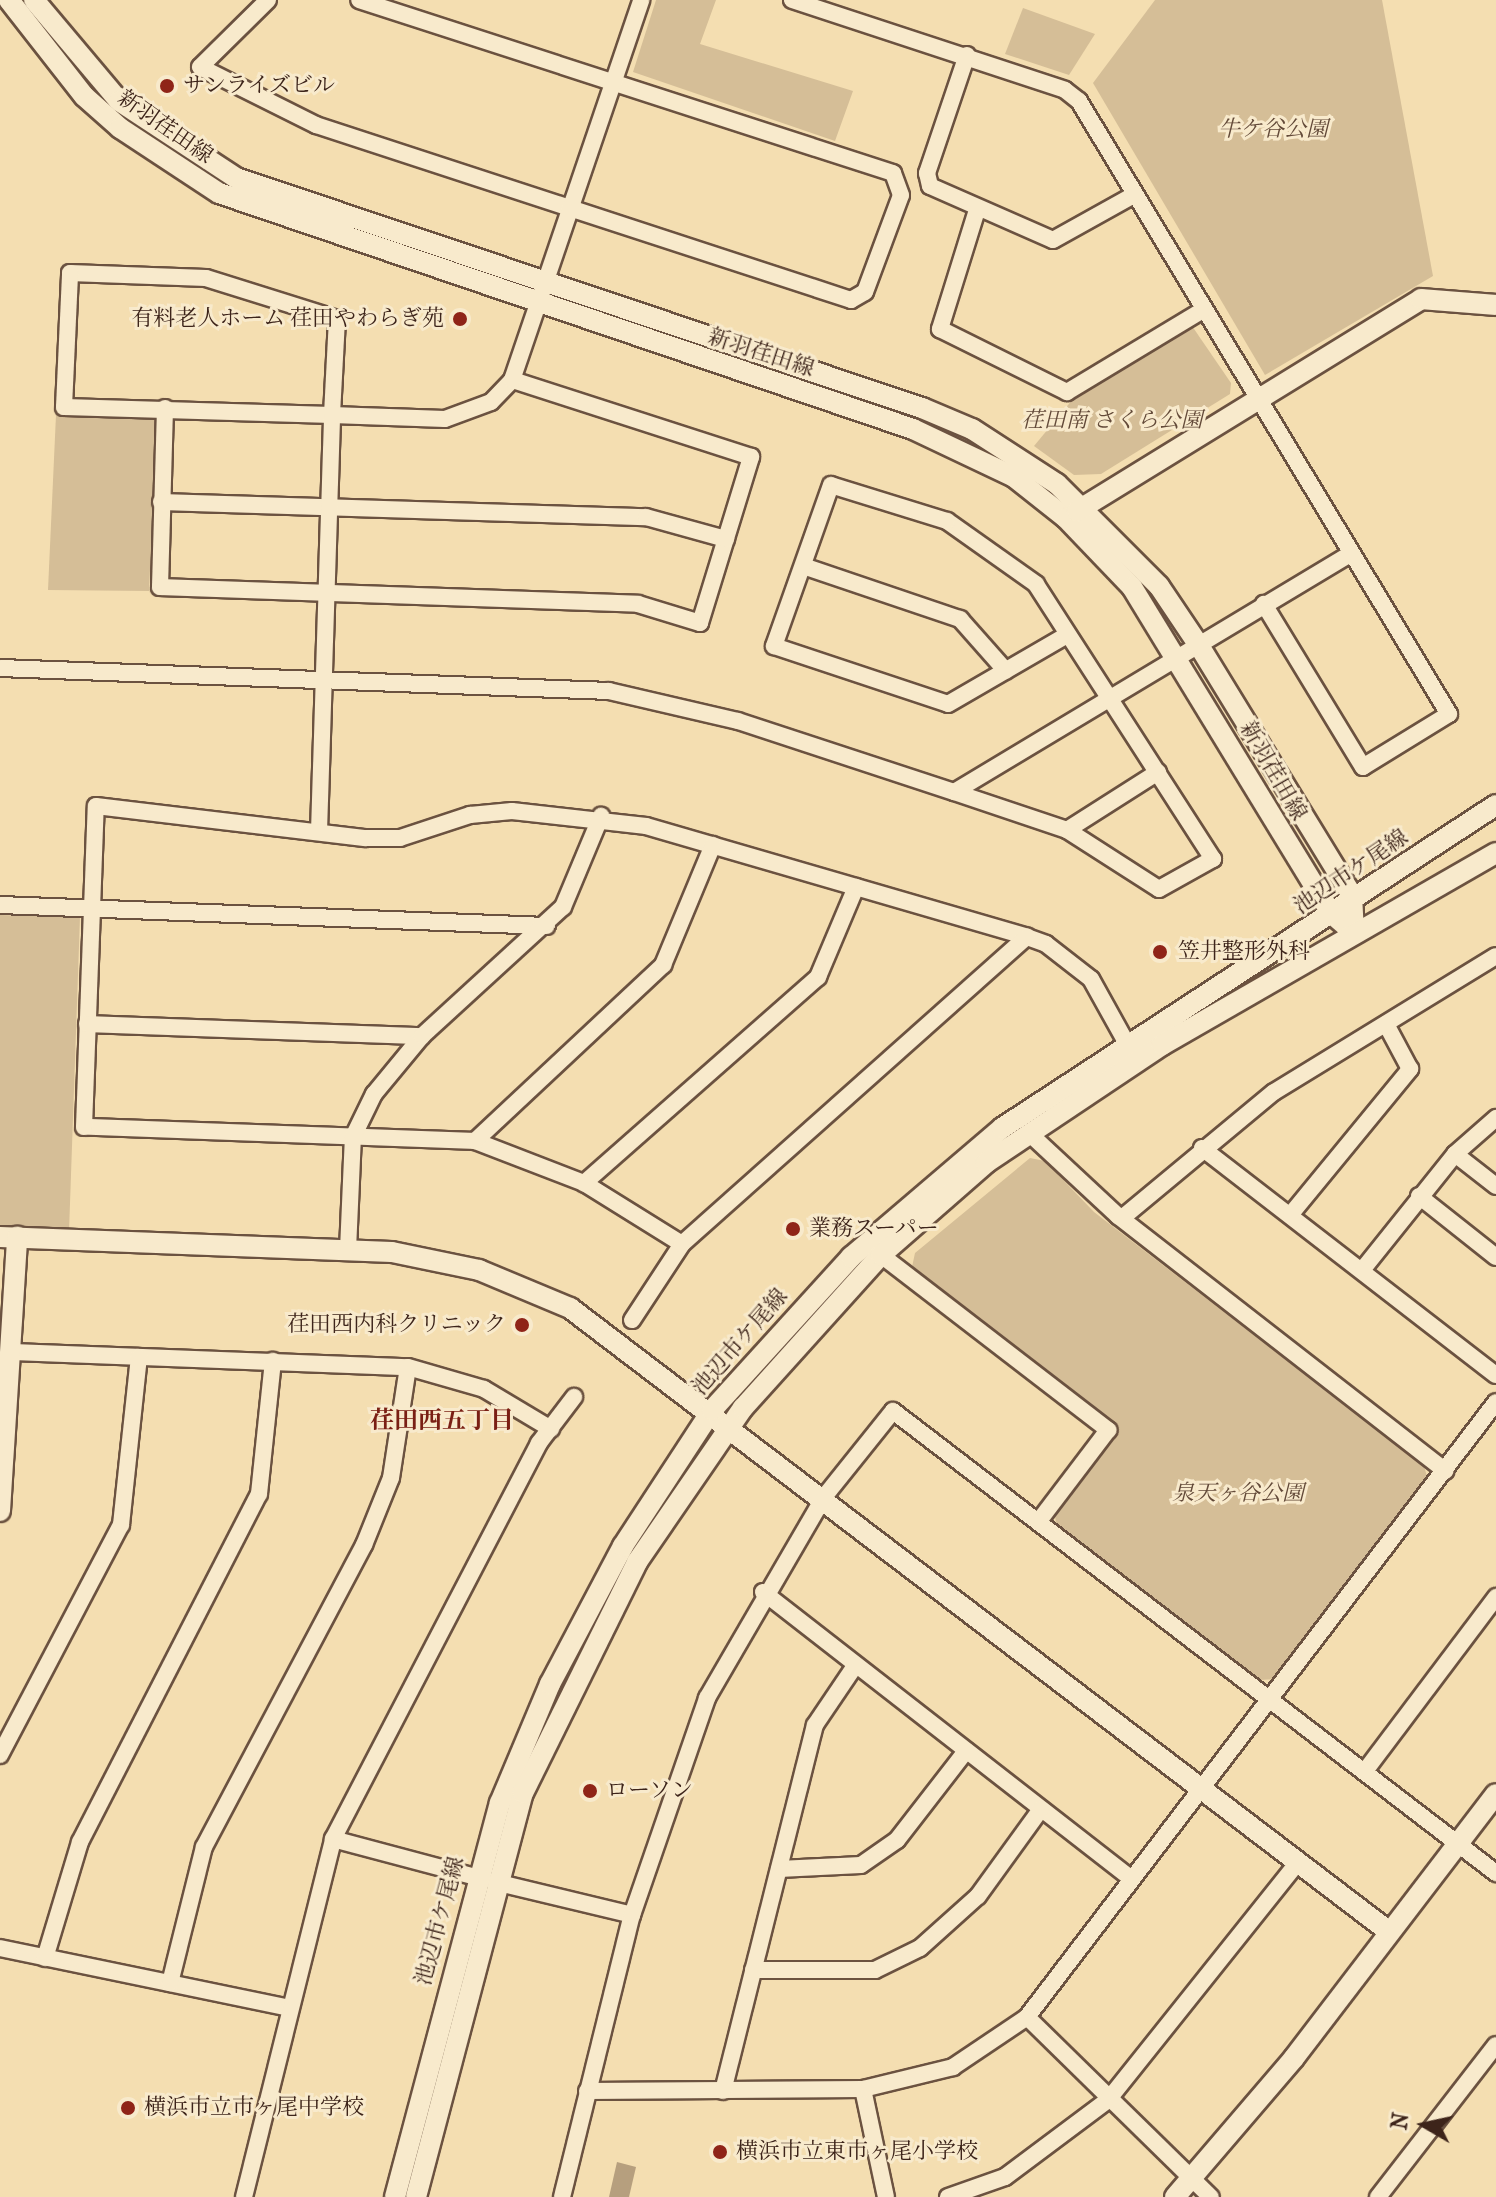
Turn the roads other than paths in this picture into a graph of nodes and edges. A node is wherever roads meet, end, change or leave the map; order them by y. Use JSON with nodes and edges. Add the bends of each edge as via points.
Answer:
{"nodes":[{"id":1,"x":9,"y":0,"type":"edge"},
{"id":2,"x":34,"y":0,"type":"edge"},
{"id":3,"x":268,"y":0,"type":"edge"},
{"id":4,"x":359,"y":0,"type":"edge"},
{"id":5,"x":641,"y":0,"type":"edge"},
{"id":6,"x":792,"y":0,"type":"edge"},
{"id":7,"x":967,"y":55,"type":"junction"},
{"id":8,"x":613,"y":83,"type":"junction"},
{"id":9,"x":1134,"y":195,"type":"junction"},
{"id":10,"x":572,"y":208,"type":"junction"},
{"id":11,"x":977,"y":210,"type":"junction"},
{"id":12,"x":546,"y":283,"type":"junction"},
{"id":13,"x":540,"y":305,"type":"junction"},
{"id":14,"x":1496,"y":305,"type":"edge"},
{"id":15,"x":1203,"y":310,"type":"junction"},
{"id":16,"x":512,"y":380,"type":"junction"},
{"id":17,"x":1258,"y":400,"type":"junction"},
{"id":18,"x":165,"y":408,"type":"junction"},
{"id":19,"x":332,"y":415,"type":"junction"},
{"id":20,"x":161,"y":502,"type":"junction"},
{"id":21,"x":1086,"y":506,"type":"junction"},
{"id":22,"x":327,"y":508,"type":"junction"},
{"id":23,"x":1066,"y":518,"type":"junction"},
{"id":24,"x":726,"y":539,"type":"junction"},
{"id":25,"x":1350,"y":554,"type":"junction"},
{"id":26,"x":803,"y":566,"type":"junction"},
{"id":27,"x":325,"y":594,"type":"junction"},
{"id":28,"x":1264,"y":604,"type":"junction"},
{"id":29,"x":1067,"y":635,"type":"junction"},
{"id":30,"x":1198,"y":644,"type":"junction"},
{"id":31,"x":1179,"y":654,"type":"junction"},
{"id":32,"x":0,"y":668,"type":"edge"},
{"id":33,"x":1006,"y":671,"type":"junction"},
{"id":34,"x":323,"y":680,"type":"junction"},
{"id":35,"x":1110,"y":697,"type":"junction"},
{"id":36,"x":1158,"y":772,"type":"junction"},
{"id":37,"x":954,"y":792,"type":"junction"},
{"id":38,"x":1496,"y":805,"type":"edge"},
{"id":39,"x":601,"y":816,"type":"junction"},
{"id":40,"x":1067,"y":830,"type":"junction"},
{"id":41,"x":319,"y":832,"type":"junction"},
{"id":42,"x":713,"y":845,"type":"junction"},
{"id":43,"x":1496,"y":853,"type":"edge"},
{"id":44,"x":856,"y":887,"type":"junction"},
{"id":45,"x":1352,"y":895,"type":"junction"},
{"id":46,"x":0,"y":905,"type":"edge"},
{"id":47,"x":92,"y":908,"type":"junction"},
{"id":48,"x":1331,"y":913,"type":"junction"},
{"id":49,"x":547,"y":926,"type":"junction"},
{"id":50,"x":1354,"y":933,"type":"junction"},
{"id":51,"x":1027,"y":937,"type":"junction"},
{"id":52,"x":1496,"y":956,"type":"edge"},
{"id":53,"x":87,"y":1024,"type":"junction"},
{"id":54,"x":1386,"y":1024,"type":"junction"},
{"id":55,"x":422,"y":1036,"type":"junction"},
{"id":56,"x":1127,"y":1044,"type":"junction"},
{"id":57,"x":1496,"y":1118,"type":"edge"},
{"id":58,"x":1029,"y":1133,"type":"junction"},
{"id":59,"x":353,"y":1137,"type":"junction"},
{"id":60,"x":475,"y":1141,"type":"junction"},
{"id":61,"x":1202,"y":1148,"type":"junction"},
{"id":62,"x":1455,"y":1154,"type":"junction"},
{"id":63,"x":584,"y":1183,"type":"junction"},
{"id":64,"x":1496,"y":1186,"type":"edge"},
{"id":65,"x":1419,"y":1196,"type":"junction"},
{"id":66,"x":1291,"y":1214,"type":"junction"},
{"id":67,"x":1122,"y":1218,"type":"junction"},
{"id":68,"x":8,"y":1237,"type":"edge"},
{"id":69,"x":682,"y":1244,"type":"junction"},
{"id":70,"x":348,"y":1250,"type":"junction"},
{"id":71,"x":881,"y":1255,"type":"junction"},
{"id":72,"x":1496,"y":1257,"type":"edge"},
{"id":73,"x":1363,"y":1269,"type":"junction"},
{"id":74,"x":632,"y":1320,"type":"dead end"},
{"id":75,"x":13,"y":1352,"type":"junction"},
{"id":76,"x":139,"y":1357,"type":"junction"},
{"id":77,"x":273,"y":1361,"type":"junction"},
{"id":78,"x":408,"y":1367,"type":"junction"},
{"id":79,"x":1496,"y":1375,"type":"edge"},
{"id":80,"x":574,"y":1397,"type":"dead end"},
{"id":81,"x":1496,"y":1402,"type":"edge"},
{"id":82,"x":712,"y":1410,"type":"junction"},
{"id":83,"x":729,"y":1425,"type":"junction"},
{"id":84,"x":551,"y":1429,"type":"junction"},
{"id":85,"x":1445,"y":1471,"type":"junction"},
{"id":86,"x":824,"y":1497,"type":"junction"},
{"id":87,"x":0,"y":1511,"type":"edge"},
{"id":88,"x":1039,"y":1521,"type":"junction"},
{"id":89,"x":763,"y":1592,"type":"junction"},
{"id":90,"x":1496,"y":1597,"type":"edge"},
{"id":91,"x":855,"y":1666,"type":"junction"},
{"id":92,"x":1269,"y":1700,"type":"junction"},
{"id":93,"x":2,"y":1747,"type":"edge"},
{"id":94,"x":966,"y":1751,"type":"junction"},
{"id":95,"x":1365,"y":1771,"type":"junction"},
{"id":96,"x":1199,"y":1787,"type":"junction"},
{"id":97,"x":1496,"y":1794,"type":"edge"},
{"id":98,"x":1041,"y":1809,"type":"junction"},
{"id":99,"x":333,"y":1839,"type":"junction"},
{"id":100,"x":1458,"y":1844,"type":"junction"},
{"id":101,"x":1298,"y":1862,"type":"junction"},
{"id":102,"x":779,"y":1869,"type":"junction"},
{"id":103,"x":1496,"y":1873,"type":"edge"},
{"id":104,"x":1129,"y":1877,"type":"junction"},
{"id":105,"x":485,"y":1879,"type":"junction"},
{"id":106,"x":632,"y":1915,"type":"junction"},
{"id":107,"x":1388,"y":1931,"type":"junction"},
{"id":108,"x":0,"y":1948,"type":"edge"},
{"id":109,"x":45,"y":1958,"type":"junction"},
{"id":110,"x":753,"y":1970,"type":"junction"},
{"id":111,"x":170,"y":1983,"type":"junction"},
{"id":112,"x":290,"y":2008,"type":"junction"},
{"id":113,"x":1027,"y":2017,"type":"junction"},
{"id":114,"x":1496,"y":2045,"type":"edge"},
{"id":115,"x":863,"y":2089,"type":"junction"},
{"id":116,"x":587,"y":2091,"type":"junction"},
{"id":117,"x":723,"y":2091,"type":"junction"},
{"id":118,"x":1108,"y":2100,"type":"junction"},
{"id":119,"x":1192,"y":2182,"type":"junction"},
{"id":120,"x":244,"y":2197,"type":"edge"},
{"id":121,"x":395,"y":2197,"type":"edge"},
{"id":122,"x":416,"y":2197,"type":"edge"},
{"id":123,"x":562,"y":2197,"type":"edge"},
{"id":124,"x":886,"y":2197,"type":"edge"},
{"id":125,"x":948,"y":2197,"type":"edge"},
{"id":126,"x":1175,"y":2197,"type":"edge"},
{"id":127,"x":1211,"y":2197,"type":"edge"},
{"id":128,"x":1378,"y":2197,"type":"edge"}],
"edges":[{"from":1,"to":13,"type":"street","name":"新羽荏田線","via":[[84,96],[120,128],[219,193]]},
{"from":2,"to":12,"type":"street","name":"新羽荏田線","via":[[119,101],[223,171],[265,191]]},
{"from":3,"to":10,"type":"street","via":[[200,67],[316,125]]},
{"from":4,"to":8,"type":"street"},
{"from":5,"to":8,"type":"street"},
{"from":6,"to":7,"type":"street"},
{"from":7,"to":9,"type":"street","via":[[1079,101]]},
{"from":7,"to":11,"type":"street","via":[[927,173],[930,186]]},
{"from":8,"to":10,"type":"street"},
{"from":8,"to":10,"type":"street","via":[[893,173],[901,195],[865,292],[851,300]]},
{"from":9,"to":11,"type":"street","via":[[1053,240]]},
{"from":9,"to":15,"type":"street"},
{"from":10,"to":12,"type":"street"},
{"from":11,"to":15,"type":"street","via":[[940,329],[1067,392]]},
{"from":12,"to":13,"type":"street"},
{"from":12,"to":21,"type":"street","name":"新羽荏田線","via":[[922,408],[1006,449]]},
{"from":13,"to":16,"type":"street"},
{"from":13,"to":23,"type":"street","name":"新羽荏田線","via":[[928,435],[1014,477]]},
{"from":14,"to":17,"type":"street","via":[[1421,299]]},
{"from":15,"to":17,"type":"street"},
{"from":16,"to":19,"type":"street","via":[[491,402],[445,419]]},
{"from":16,"to":24,"type":"street","via":[[751,457]]},
{"from":17,"to":21,"type":"street"},
{"from":17,"to":25,"type":"street"},
{"from":18,"to":19,"type":"street"},
{"from":18,"to":19,"type":"street","via":[[64,407],[70,273],[206,278],[337,319]]},
{"from":18,"to":20,"type":"street"},
{"from":19,"to":22,"type":"street"},
{"from":20,"to":22,"type":"street"},
{"from":20,"to":27,"type":"street","via":[[160,587]]},
{"from":21,"to":23,"type":"street"},
{"from":21,"to":30,"type":"street","name":"新羽荏田線","via":[[1159,586]]},
{"from":22,"to":24,"type":"street","via":[[646,517]]},
{"from":22,"to":27,"type":"street"},
{"from":23,"to":31,"type":"street","name":"新羽荏田線","via":[[1132,587]]},
{"from":24,"to":27,"type":"street","via":[[700,623],[638,604]]},
{"from":25,"to":28,"type":"street"},
{"from":25,"to":28,"type":"street","via":[[1449,714],[1363,767]]},
{"from":26,"to":29,"type":"street","via":[[831,485],[947,521],[1036,584]]},
{"from":26,"to":33,"type":"street","via":[[960,619]]},
{"from":26,"to":33,"type":"street","via":[[774,646],[948,704]]},
{"from":27,"to":34,"type":"street"},
{"from":28,"to":30,"type":"street"},
{"from":29,"to":33,"type":"street"},
{"from":29,"to":35,"type":"street"},
{"from":30,"to":31,"type":"street"},
{"from":30,"to":45,"type":"street","name":"新羽荏田線"},
{"from":31,"to":35,"type":"street"},
{"from":31,"to":48,"type":"street","name":"新羽荏田線"},
{"from":32,"to":34,"type":"street"},
{"from":34,"to":37,"type":"street","via":[[609,691],[738,721]]},
{"from":34,"to":41,"type":"street"},
{"from":35,"to":36,"type":"street"},
{"from":35,"to":37,"type":"street"},
{"from":36,"to":40,"type":"street"},
{"from":36,"to":40,"type":"street","via":[[1213,859],[1159,889]]},
{"from":37,"to":40,"type":"street"},
{"from":38,"to":45,"type":"street","name":"池辺市ケ尾線"},
{"from":39,"to":41,"type":"street","via":[[470,815],[400,838]]},
{"from":39,"to":42,"type":"street"},
{"from":39,"to":49,"type":"street","via":[[580,877]]},
{"from":41,"to":47,"type":"street","via":[[96,806]]},
{"from":42,"to":44,"type":"street"},
{"from":42,"to":60,"type":"street","via":[[663,965]]},
{"from":43,"to":50,"type":"street","name":"池辺市ケ尾線"},
{"from":44,"to":51,"type":"street"},
{"from":44,"to":63,"type":"street","via":[[818,977]]},
{"from":45,"to":48,"type":"street","name":"池辺市ケ尾線"},
{"from":45,"to":50,"type":"street"},
{"from":46,"to":47,"type":"street"},
{"from":47,"to":49,"type":"street"},
{"from":47,"to":53,"type":"street"},
{"from":48,"to":50,"type":"street","name":"新羽荏田線"},
{"from":48,"to":56,"type":"street","name":"池辺市ケ尾線"},
{"from":49,"to":55,"type":"street"},
{"from":50,"to":58,"type":"street","name":"池辺市ケ尾線"},
{"from":51,"to":56,"type":"street","via":[[1091,979]]},
{"from":51,"to":69,"type":"street"},
{"from":52,"to":54,"type":"street"},
{"from":53,"to":55,"type":"street"},
{"from":53,"to":59,"type":"street","via":[[84,1127]]},
{"from":54,"to":61,"type":"street","via":[[1274,1092]]},
{"from":54,"to":66,"type":"street","via":[[1410,1069]]},
{"from":55,"to":59,"type":"street","via":[[374,1094]]},
{"from":56,"to":82,"type":"street","name":"池辺市ケ尾線","via":[[934,1181],[794,1313]]},
{"from":57,"to":62,"type":"street"},
{"from":58,"to":67,"type":"street"},
{"from":58,"to":71,"type":"street","name":"池辺市ケ尾線"},
{"from":59,"to":60,"type":"street"},
{"from":59,"to":70,"type":"street"},
{"from":60,"to":63,"type":"street"},
{"from":61,"to":66,"type":"street"},
{"from":61,"to":67,"type":"street"},
{"from":62,"to":64,"type":"street"},
{"from":62,"to":65,"type":"street"},
{"from":63,"to":69,"type":"street"},
{"from":65,"to":72,"type":"street"},
{"from":65,"to":73,"type":"street"},
{"from":66,"to":73,"type":"street"},
{"from":67,"to":85,"type":"street"},
{"from":68,"to":70,"type":"street"},
{"from":68,"to":75,"type":"street"},
{"from":69,"to":74,"type":"street"},
{"from":70,"to":82,"type":"street","via":[[434,1258],[542,1294],[619,1339]]},
{"from":71,"to":83,"type":"street","name":"池辺市ケ尾線"},
{"from":71,"to":88,"type":"street","via":[[1108,1430]]},
{"from":73,"to":79,"type":"street"},
{"from":75,"to":76,"type":"street"},
{"from":75,"to":87,"type":"street"},
{"from":76,"to":77,"type":"street"},
{"from":76,"to":93,"type":"street","via":[[121,1525]]},
{"from":77,"to":78,"type":"street"},
{"from":77,"to":109,"type":"street","via":[[254,1507],[80,1842]]},
{"from":78,"to":84,"type":"street","via":[[484,1389]]},
{"from":78,"to":111,"type":"street","via":[[391,1478],[364,1545],[204,1847]]},
{"from":80,"to":84,"type":"street"},
{"from":81,"to":85,"type":"street"},
{"from":82,"to":83,"type":"street"},
{"from":82,"to":105,"type":"street","name":"池辺市ケ尾線","via":[[623,1546],[550,1684]]},
{"from":83,"to":86,"type":"street"},
{"from":83,"to":105,"type":"street","name":"池辺市ケ尾線","via":[[637,1562],[567,1697]]},
{"from":84,"to":99,"type":"street"},
{"from":85,"to":92,"type":"street"},
{"from":86,"to":88,"type":"street","via":[[893,1411]]},
{"from":86,"to":89,"type":"street"},
{"from":86,"to":96,"type":"street"},
{"from":88,"to":92,"type":"street"},
{"from":89,"to":91,"type":"street"},
{"from":89,"to":106,"type":"street","via":[[707,1698]]},
{"from":90,"to":95,"type":"street"},
{"from":91,"to":94,"type":"street"},
{"from":91,"to":102,"type":"street","via":[[815,1725]]},
{"from":92,"to":95,"type":"street"},
{"from":92,"to":96,"type":"street"},
{"from":94,"to":98,"type":"street"},
{"from":94,"to":102,"type":"street","via":[[897,1840],[861,1865]]},
{"from":95,"to":100,"type":"street"},
{"from":96,"to":101,"type":"street"},
{"from":96,"to":104,"type":"street"},
{"from":97,"to":100,"type":"street"},
{"from":98,"to":104,"type":"street"},
{"from":98,"to":110,"type":"street","via":[[978,1896],[920,1948],[875,1970]]},
{"from":99,"to":105,"type":"street"},
{"from":99,"to":112,"type":"street"},
{"from":100,"to":103,"type":"street"},
{"from":100,"to":107,"type":"street"},
{"from":101,"to":107,"type":"street"},
{"from":101,"to":118,"type":"street"},
{"from":102,"to":110,"type":"street"},
{"from":104,"to":113,"type":"street"},
{"from":105,"to":106,"type":"street"},
{"from":105,"to":121,"type":"street","name":"池辺市ケ尾線"},
{"from":105,"to":122,"type":"street","name":"池辺市ケ尾線"},
{"from":106,"to":116,"type":"street"},
{"from":107,"to":119,"type":"street"},
{"from":108,"to":109,"type":"street"},
{"from":109,"to":111,"type":"street"},
{"from":110,"to":117,"type":"street"},
{"from":111,"to":112,"type":"street"},
{"from":112,"to":120,"type":"street"},
{"from":113,"to":115,"type":"street","via":[[953,2067]]},
{"from":113,"to":118,"type":"street"},
{"from":114,"to":128,"type":"street"},
{"from":115,"to":117,"type":"street"},
{"from":115,"to":124,"type":"street"},
{"from":116,"to":117,"type":"street"},
{"from":116,"to":123,"type":"street"},
{"from":118,"to":119,"type":"street"},
{"from":118,"to":125,"type":"street","via":[[1005,2177]]},
{"from":119,"to":126,"type":"street"},
{"from":119,"to":127,"type":"street"}]}
